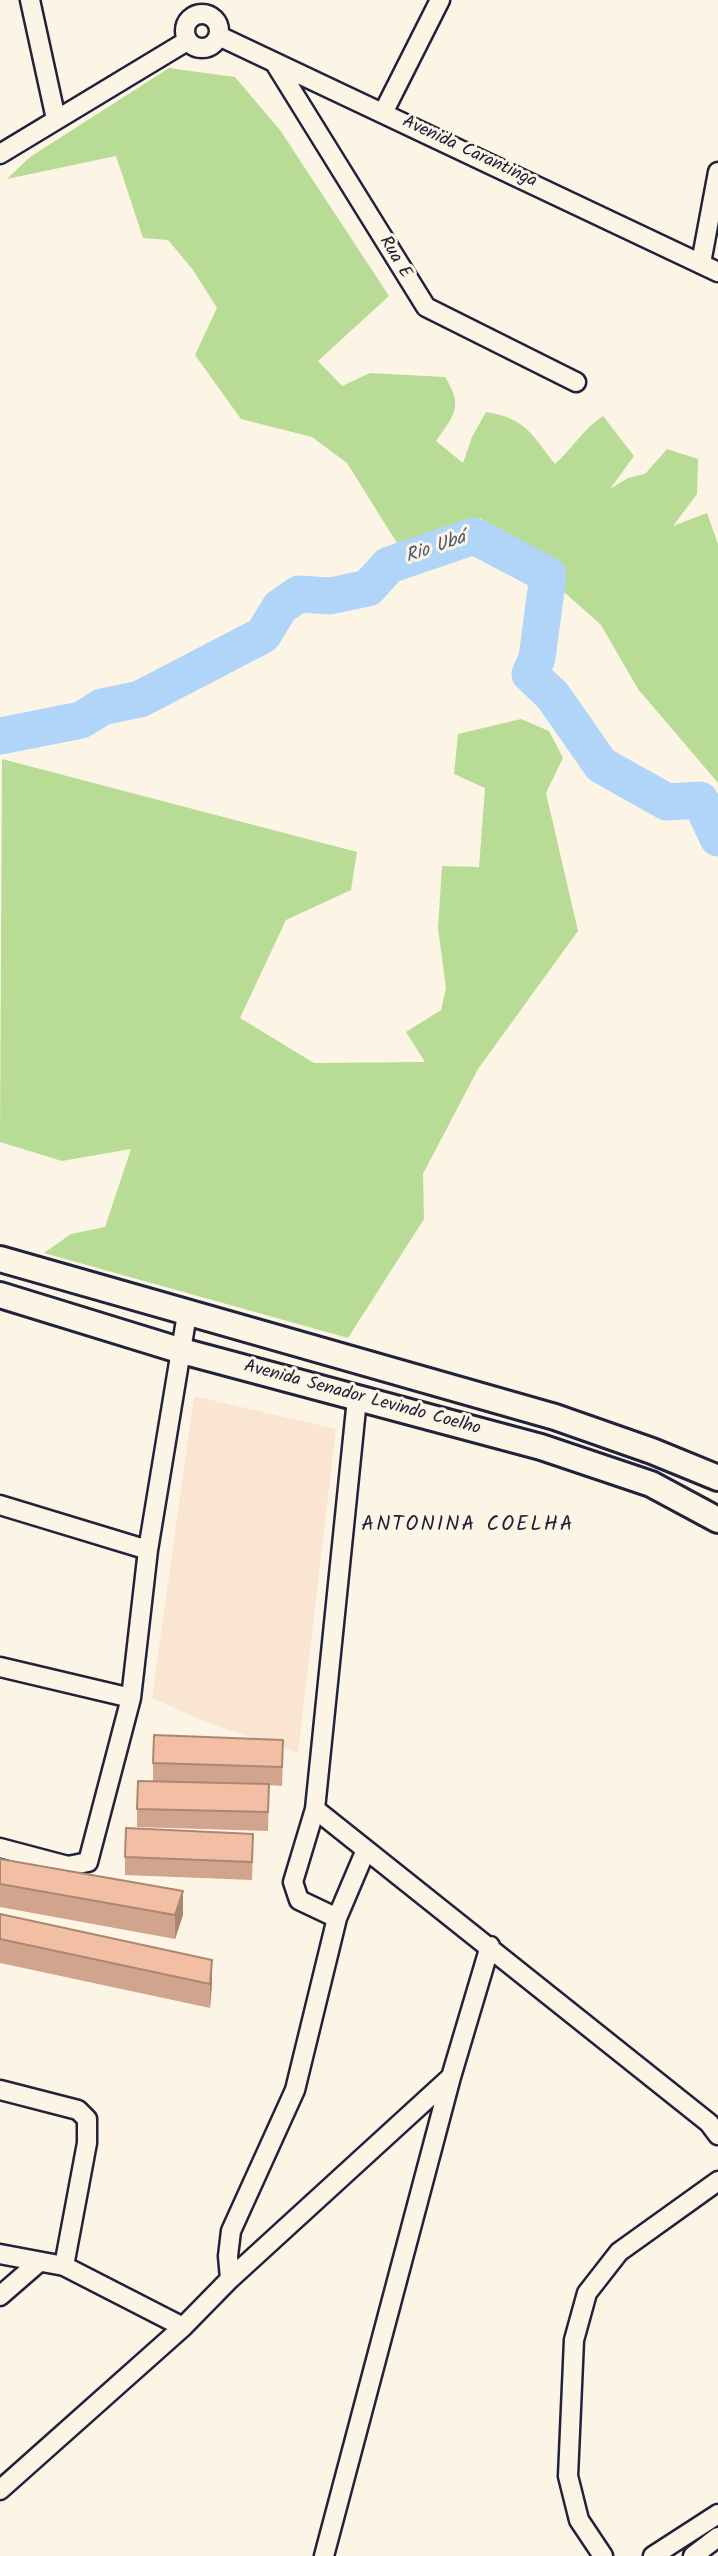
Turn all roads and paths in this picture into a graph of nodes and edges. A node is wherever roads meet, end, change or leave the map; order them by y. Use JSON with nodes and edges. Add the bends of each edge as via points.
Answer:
{"nodes":[{"id":1,"x":30,"y":0,"type":"edge"},
{"id":2,"x":440,"y":0,"type":"edge"},
{"id":3,"x":198,"y":7,"type":"edge"},
{"id":4,"x":219,"y":36,"type":"junction"},
{"id":5,"x":187,"y":41,"type":"junction"},
{"id":6,"x":276,"y":65,"type":"junction"},
{"id":7,"x":383,"y":113,"type":"junction"},
{"id":8,"x":56,"y":119,"type":"junction"},
{"id":9,"x":0,"y":153,"type":"edge"},
{"id":10,"x":718,"y":172,"type":"edge"},
{"id":11,"x":701,"y":264,"type":"junction"},
{"id":12,"x":718,"y":272,"type":"edge"},
{"id":13,"x":576,"y":382,"type":"dead end"},
{"id":14,"x":0,"y":1259,"type":"edge"},
{"id":15,"x":0,"y":1295,"type":"edge"},
{"id":16,"x":187,"y":1314,"type":"junction"},
{"id":17,"x":182,"y":1351,"type":"junction"},
{"id":18,"x":357,"y":1399,"type":"junction"},
{"id":19,"x":718,"y":1478,"type":"edge"},
{"id":20,"x":0,"y":1505,"type":"edge"},
{"id":21,"x":718,"y":1520,"type":"edge"},
{"id":22,"x":148,"y":1550,"type":"junction"},
{"id":23,"x":0,"y":1667,"type":"edge"},
{"id":24,"x":131,"y":1698,"type":"junction"},
{"id":25,"x":314,"y":1809,"type":"junction"},
{"id":26,"x":0,"y":1849,"type":"edge"},
{"id":27,"x":365,"y":1852,"type":"junction"},
{"id":28,"x":337,"y":1918,"type":"junction"},
{"id":29,"x":490,"y":1946,"type":"junction"},
{"id":30,"x":451,"y":2077,"type":"junction"},
{"id":31,"x":0,"y":2090,"type":"edge"},
{"id":32,"x":718,"y":2134,"type":"edge"},
{"id":33,"x":718,"y":2181,"type":"edge"},
{"id":34,"x":0,"y":2254,"type":"edge"},
{"id":35,"x":38,"y":2263,"type":"junction"},
{"id":36,"x":64,"y":2266,"type":"junction"},
{"id":37,"x":230,"y":2279,"type":"junction"},
{"id":38,"x":0,"y":2296,"type":"edge"},
{"id":39,"x":183,"y":2328,"type":"junction"},
{"id":40,"x":0,"y":2490,"type":"edge"},
{"id":41,"x":718,"y":2514,"type":"edge"},
{"id":42,"x":718,"y":2537,"type":"edge"},
{"id":43,"x":324,"y":2556,"type":"edge"},
{"id":44,"x":603,"y":2556,"type":"edge"},
{"id":45,"x":653,"y":2556,"type":"edge"},
{"id":46,"x":693,"y":2556,"type":"edge"}],
"edges":[{"from":1,"to":8,"type":"street"},
{"from":2,"to":7,"type":"street"},
{"from":3,"to":4,"type":"street","via":[[215,19]]},
{"from":3,"to":5,"type":"street","via":[[186,24]]},
{"from":4,"to":5,"type":"street","via":[[213,45],[202,49]]},
{"from":4,"to":6,"type":"street","name":"Avenida Carantinga"},
{"from":5,"to":8,"type":"street"},
{"from":6,"to":7,"type":"street","name":"Avenida Carantinga"},
{"from":6,"to":13,"type":"street","name":"Rua E","via":[[426,307]]},
{"from":7,"to":11,"type":"street","name":"Avenida Carantinga"},
{"from":8,"to":9,"type":"street"},
{"from":10,"to":11,"type":"street"},
{"from":11,"to":12,"type":"street","name":"Avenida Carantinga"},
{"from":14,"to":16,"type":"street"},
{"from":15,"to":17,"type":"street","name":"Avenida Senador Levindo Coelho"},
{"from":16,"to":17,"type":"street"},
{"from":16,"to":19,"type":"street","via":[[555,1417]]},
{"from":17,"to":18,"type":"street","name":"Avenida Senador Levindo Coelho"},
{"from":17,"to":22,"type":"street"},
{"from":18,"to":21,"type":"street","name":"Avenida Senador Levindo Coelho","via":[[541,1447],[651,1484]]},
{"from":18,"to":25,"type":"street"},
{"from":20,"to":22,"type":"street"},
{"from":22,"to":24,"type":"street"},
{"from":23,"to":24,"type":"street"},
{"from":24,"to":26,"type":"street","via":[[88,1862],[68,1866]]},
{"from":25,"to":27,"type":"street"},
{"from":25,"to":28,"type":"street","via":[[294,1888],[299,1900]]},
{"from":27,"to":28,"type":"street"},
{"from":27,"to":29,"type":"street"},
{"from":28,"to":37,"type":"street","via":[[295,2090],[231,2231]]},
{"from":29,"to":30,"type":"street"},
{"from":29,"to":32,"type":"street"},
{"from":30,"to":37,"type":"street"},
{"from":30,"to":43,"type":"street"},
{"from":31,"to":36,"type":"street","via":[[78,2110],[87,2119],[87,2143]]},
{"from":33,"to":44,"type":"street","via":[[619,2252],[587,2293],[573,2340],[568,2476],[579,2519]]},
{"from":34,"to":35,"type":"street"},
{"from":35,"to":36,"type":"street"},
{"from":35,"to":38,"type":"street"},
{"from":36,"to":39,"type":"street"},
{"from":37,"to":39,"type":"street"},
{"from":39,"to":40,"type":"street"},
{"from":41,"to":45,"type":"street"},
{"from":42,"to":46,"type":"street"}]}
